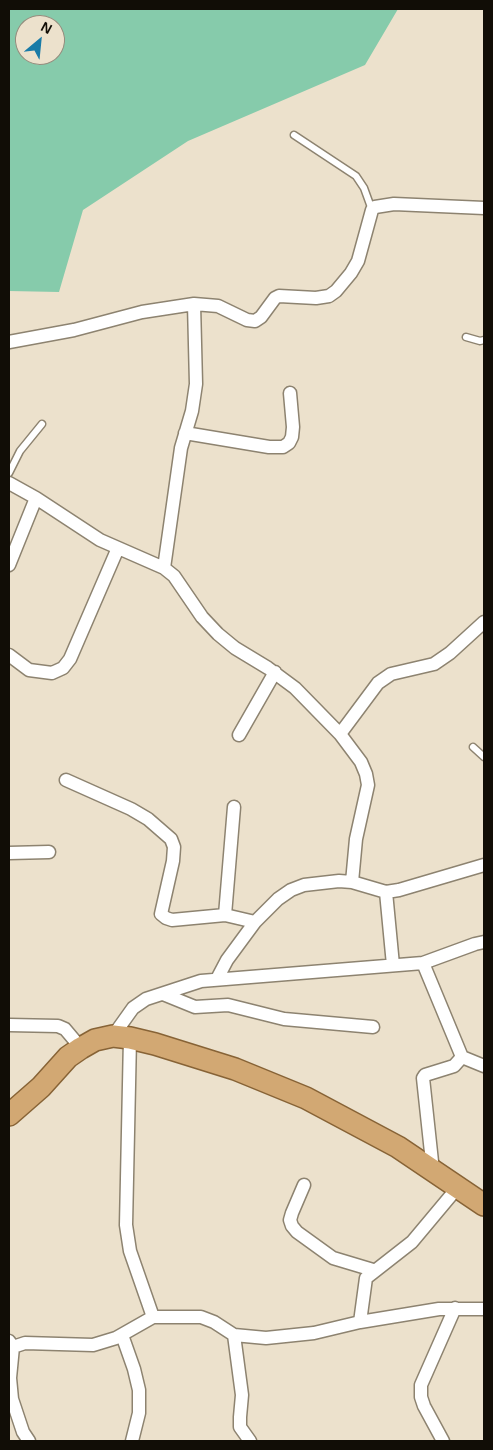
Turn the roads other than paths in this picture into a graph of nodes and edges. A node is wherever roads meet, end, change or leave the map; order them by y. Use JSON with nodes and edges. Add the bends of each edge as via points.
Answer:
{"nodes":[{"id":1,"x":294,"y":134,"type":"dead end"},
{"id":2,"x":484,"y":208,"type":"edge"},
{"id":3,"x":372,"y":210,"type":"junction"},
{"id":4,"x":194,"y":304,"type":"junction"},
{"id":5,"x":466,"y":337,"type":"dead end"},
{"id":6,"x":484,"y":340,"type":"edge"},
{"id":7,"x":9,"y":342,"type":"edge"},
{"id":8,"x":290,"y":393,"type":"dead end"},
{"id":9,"x":42,"y":424,"type":"dead end"},
{"id":10,"x":185,"y":434,"type":"junction"},
{"id":11,"x":9,"y":473,"type":"edge"},
{"id":12,"x":9,"y":483,"type":"edge"},
{"id":13,"x":36,"y":498,"type":"junction"},
{"id":14,"x":118,"y":548,"type":"junction"},
{"id":15,"x":9,"y":566,"type":"edge"},
{"id":16,"x":164,"y":568,"type":"junction"},
{"id":17,"x":484,"y":622,"type":"edge"},
{"id":18,"x":9,"y":655,"type":"edge"},
{"id":19,"x":275,"y":672,"type":"junction"},
{"id":20,"x":340,"y":734,"type":"junction"},
{"id":21,"x":239,"y":735,"type":"dead end"},
{"id":22,"x":473,"y":747,"type":"dead end"},
{"id":23,"x":484,"y":757,"type":"edge"},
{"id":24,"x":66,"y":780,"type":"dead end"},
{"id":25,"x":234,"y":807,"type":"dead end"},
{"id":26,"x":49,"y":852,"type":"dead end"},
{"id":27,"x":9,"y":853,"type":"edge"},
{"id":28,"x":484,"y":865,"type":"edge"},
{"id":29,"x":352,"y":882,"type":"junction"},
{"id":30,"x":386,"y":892,"type":"junction"},
{"id":31,"x":225,"y":915,"type":"junction"},
{"id":32,"x":255,"y":922,"type":"junction"},
{"id":33,"x":484,"y":942,"type":"edge"},
{"id":34,"x":424,"y":963,"type":"junction"},
{"id":35,"x":393,"y":965,"type":"junction"},
{"id":36,"x":217,"y":979,"type":"junction"},
{"id":37,"x":163,"y":994,"type":"junction"},
{"id":38,"x":9,"y":1025,"type":"edge"},
{"id":39,"x":373,"y":1027,"type":"dead end"},
{"id":40,"x":122,"y":1037,"type":"junction"},
{"id":41,"x":82,"y":1048,"type":"junction"},
{"id":42,"x":462,"y":1057,"type":"junction"},
{"id":43,"x":484,"y":1066,"type":"edge"},
{"id":44,"x":9,"y":1115,"type":"edge"},
{"id":45,"x":433,"y":1171,"type":"junction"},
{"id":46,"x":304,"y":1185,"type":"dead end"},
{"id":47,"x":458,"y":1188,"type":"junction"},
{"id":48,"x":484,"y":1204,"type":"edge"},
{"id":49,"x":374,"y":1270,"type":"junction"},
{"id":50,"x":455,"y":1308,"type":"junction"},
{"id":51,"x":484,"y":1309,"type":"edge"},
{"id":52,"x":153,"y":1317,"type":"junction"},
{"id":53,"x":360,"y":1322,"type":"junction"},
{"id":54,"x":122,"y":1335,"type":"junction"},
{"id":55,"x":234,"y":1335,"type":"junction"},
{"id":56,"x":11,"y":1344,"type":"edge"},
{"id":57,"x":29,"y":1441,"type":"edge"},
{"id":58,"x":132,"y":1441,"type":"edge"},
{"id":59,"x":250,"y":1441,"type":"edge"},
{"id":60,"x":443,"y":1441,"type":"edge"}],
"edges":[{"from":1,"to":3,"type":"lane","via":[[356,176]]},
{"from":2,"to":3,"type":"street","via":[[394,204]]},
{"from":3,"to":4,"type":"street","via":[[358,261],[342,285],[328,296],[279,296],[258,320],[252,321],[218,306]]},
{"from":4,"to":7,"type":"street","via":[[150,310],[74,330]]},
{"from":4,"to":10,"type":"street","via":[[196,384]]},
{"from":5,"to":6,"type":"lane","via":[[480,342]]},
{"from":8,"to":10,"type":"street","via":[[292,437],[283,447]]},
{"from":9,"to":11,"type":"lane","via":[[20,451]]},
{"from":10,"to":16,"type":"street"},
{"from":12,"to":13,"type":"street"},
{"from":13,"to":14,"type":"street","via":[[100,540]]},
{"from":13,"to":15,"type":"street"},
{"from":14,"to":16,"type":"street"},
{"from":14,"to":18,"type":"street","via":[[70,659],[63,668],[52,673],[29,670]]},
{"from":16,"to":19,"type":"street","via":[[174,576],[202,618],[218,634]]},
{"from":17,"to":20,"type":"street","via":[[434,664],[392,674],[378,683]]},
{"from":19,"to":20,"type":"street"},
{"from":19,"to":21,"type":"street"},
{"from":20,"to":29,"type":"street","via":[[361,762],[368,785],[356,839]]},
{"from":22,"to":23,"type":"lane"},
{"from":24,"to":31,"type":"street","via":[[131,809],[171,839],[173,861],[161,914],[172,920]]},
{"from":25,"to":31,"type":"street"},
{"from":26,"to":27,"type":"street"},
{"from":28,"to":30,"type":"street"},
{"from":29,"to":30,"type":"street"},
{"from":29,"to":32,"type":"street","via":[[304,885],[291,890]]},
{"from":30,"to":35,"type":"street"},
{"from":31,"to":32,"type":"street"},
{"from":32,"to":36,"type":"street"},
{"from":33,"to":34,"type":"street"},
{"from":34,"to":35,"type":"street"},
{"from":34,"to":42,"type":"street"},
{"from":35,"to":36,"type":"street"},
{"from":36,"to":37,"type":"street"},
{"from":37,"to":39,"type":"street","via":[[195,1007],[228,1005],[284,1019]]},
{"from":37,"to":40,"type":"street","via":[[133,1008],[125,1018]]},
{"from":38,"to":41,"type":"street","via":[[58,1026],[65,1029]]},
{"from":40,"to":41,"type":"highway","via":[[96,1040]]},
{"from":40,"to":45,"type":"highway","via":[[235,1069],[282,1087],[398,1147]]},
{"from":40,"to":52,"type":"street","via":[[126,1225],[130,1251]]},
{"from":41,"to":44,"type":"highway","via":[[68,1057]]},
{"from":42,"to":43,"type":"street"},
{"from":42,"to":45,"type":"street","via":[[454,1066],[422,1078]]},
{"from":45,"to":47,"type":"highway"},
{"from":46,"to":49,"type":"street","via":[[292,1213],[292,1226],[333,1258]]},
{"from":47,"to":48,"type":"highway"},
{"from":47,"to":49,"type":"street","via":[[412,1242]]},
{"from":49,"to":53,"type":"street","via":[[364,1282]]},
{"from":50,"to":51,"type":"street"},
{"from":50,"to":53,"type":"street"},
{"from":50,"to":60,"type":"street","via":[[421,1385],[424,1406]]},
{"from":52,"to":54,"type":"street"},
{"from":52,"to":55,"type":"street","via":[[201,1317]]},
{"from":53,"to":55,"type":"street","via":[[278,1338]]},
{"from":54,"to":56,"type":"street","via":[[94,1345]]},
{"from":54,"to":58,"type":"street","via":[[139,1390],[139,1413]]},
{"from":55,"to":59,"type":"street","via":[[242,1395],[240,1427]]},
{"from":56,"to":57,"type":"street","via":[[12,1400]]}]}
